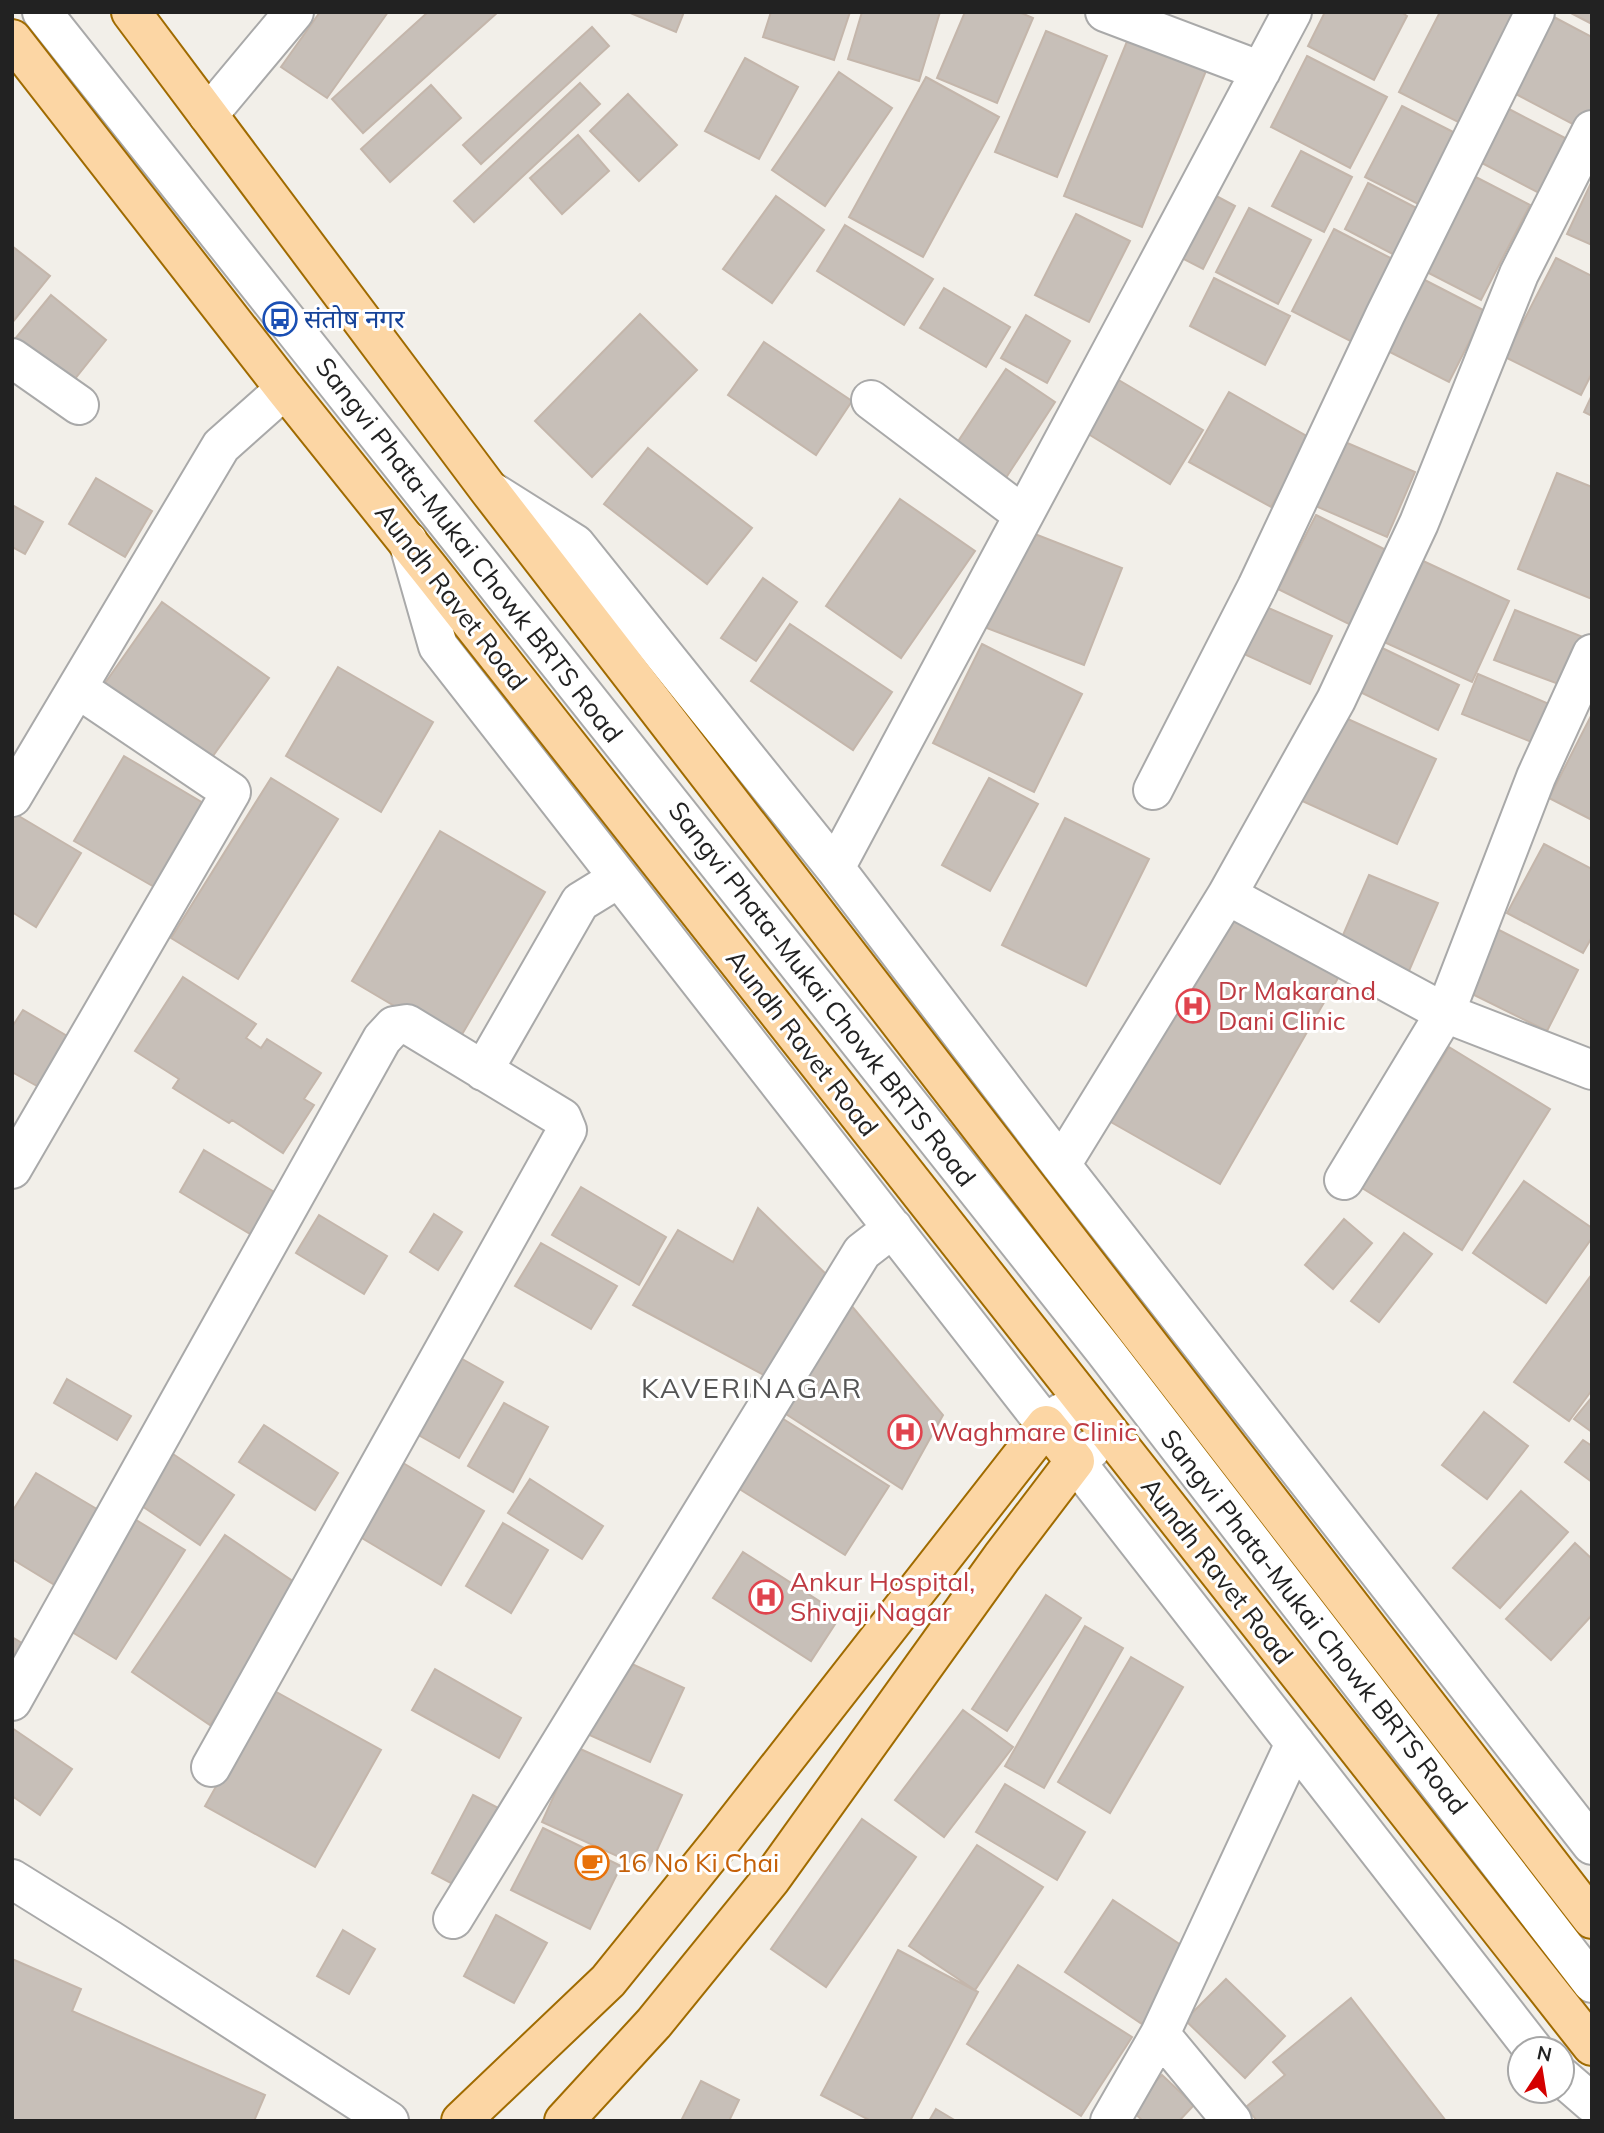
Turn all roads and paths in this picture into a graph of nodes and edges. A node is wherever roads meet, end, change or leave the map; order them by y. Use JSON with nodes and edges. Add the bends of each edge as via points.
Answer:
{"nodes":[{"id":1,"x":42,"y":12,"type":"edge"},
{"id":2,"x":131,"y":12,"type":"edge"},
{"id":3,"x":294,"y":12,"type":"edge"},
{"id":4,"x":1105,"y":12,"type":"edge"},
{"id":5,"x":1292,"y":12,"type":"edge"},
{"id":6,"x":1535,"y":12,"type":"edge"},
{"id":7,"x":12,"y":39,"type":"edge"},
{"id":8,"x":1261,"y":71,"type":"junction"},
{"id":9,"x":208,"y":115,"type":"junction"},
{"id":10,"x":1592,"y":130,"type":"edge"},
{"id":11,"x":12,"y":358,"type":"edge"},
{"id":12,"x":285,"y":388,"type":"junction"},
{"id":13,"x":871,"y":400,"type":"dead end"},
{"id":14,"x":79,"y":405,"type":"dead end"},
{"id":15,"x":489,"y":490,"type":"junction"},
{"id":16,"x":1022,"y":514,"type":"junction"},
{"id":17,"x":408,"y":541,"type":"junction"},
{"id":18,"x":1592,"y":654,"type":"edge"},
{"id":19,"x":78,"y":688,"type":"junction"},
{"id":20,"x":1153,"y":790,"type":"dead end"},
{"id":21,"x":12,"y":797,"type":"edge"},
{"id":22,"x":835,"y":868,"type":"junction"},
{"id":23,"x":619,"y":878,"type":"junction"},
{"id":24,"x":1227,"y":895,"type":"junction"},
{"id":25,"x":1445,"y":1013,"type":"junction"},
{"id":26,"x":1592,"y":1070,"type":"edge"},
{"id":27,"x":483,"y":1071,"type":"junction"},
{"id":28,"x":1061,"y":1165,"type":"junction"},
{"id":29,"x":12,"y":1169,"type":"edge"},
{"id":30,"x":1345,"y":1180,"type":"dead end"},
{"id":31,"x":893,"y":1228,"type":"junction"},
{"id":32,"x":1212,"y":1358,"type":"junction"},
{"id":33,"x":1182,"y":1381,"type":"tunnel mouth"},
{"id":34,"x":1053,"y":1419,"type":"junction"},
{"id":35,"x":1083,"y":1455,"type":"junction"},
{"id":36,"x":966,"y":1527,"type":"junction"},
{"id":37,"x":1002,"y":1557,"type":"junction"},
{"id":38,"x":12,"y":1701,"type":"edge"},
{"id":39,"x":1295,"y":1743,"type":"junction"},
{"id":40,"x":211,"y":1767,"type":"dead end"},
{"id":41,"x":1592,"y":1845,"type":"edge"},
{"id":42,"x":12,"y":1879,"type":"edge"},
{"id":43,"x":453,"y":1919,"type":"dead end"},
{"id":44,"x":1592,"y":1919,"type":"edge"},
{"id":45,"x":1592,"y":1983,"type":"edge"},
{"id":46,"x":1160,"y":2034,"type":"junction"},
{"id":47,"x":1521,"y":2035,"type":"edge"},
{"id":48,"x":1592,"y":2046,"type":"edge"},
{"id":49,"x":1576,"y":2089,"type":"edge"},
{"id":50,"x":1592,"y":2103,"type":"edge"},
{"id":51,"x":389,"y":2121,"type":"edge"},
{"id":52,"x":461,"y":2121,"type":"edge"},
{"id":53,"x":564,"y":2121,"type":"edge"},
{"id":54,"x":1110,"y":2121,"type":"edge"},
{"id":55,"x":1233,"y":2121,"type":"edge"}],
"edges":[{"from":1,"to":45,"type":"street","name":"Sangvi Phata-Mukai Chowk BRTS Road","via":[[1104,1350]]},
{"from":2,"to":9,"type":"main road"},
{"from":3,"to":9,"type":"street"},
{"from":4,"to":8,"type":"street"},
{"from":5,"to":8,"type":"street"},
{"from":6,"to":20,"type":"street","via":[[1257,587]]},
{"from":7,"to":12,"type":"main road","name":"Aundh Ravet Road"},
{"from":8,"to":16,"type":"street"},
{"from":9,"to":15,"type":"main road"},
{"from":10,"to":24,"type":"street","via":[[1519,274],[1419,523],[1336,700]]},
{"from":11,"to":14,"type":"street"},
{"from":12,"to":17,"type":"main road","name":"Aundh Ravet Road"},
{"from":12,"to":19,"type":"street","via":[[221,446]]},
{"from":13,"to":16,"type":"street"},
{"from":15,"to":22,"type":"street","via":[[575,544]]},
{"from":15,"to":44,"type":"main road"},
{"from":16,"to":22,"type":"street"},
{"from":17,"to":23,"type":"street","via":[[438,646]]},
{"from":17,"to":48,"type":"main road","name":"Aundh Ravet Road"},
{"from":18,"to":25,"type":"street","via":[[1536,777]]},
{"from":19,"to":21,"type":"street"},
{"from":19,"to":29,"type":"street","via":[[231,792]]},
{"from":22,"to":28,"type":"street"},
{"from":23,"to":27,"type":"street","via":[[580,902]]},
{"from":23,"to":31,"type":"street"},
{"from":24,"to":25,"type":"street"},
{"from":24,"to":28,"type":"street"},
{"from":25,"to":26,"type":"street"},
{"from":25,"to":30,"type":"street"},
{"from":27,"to":38,"type":"street","via":[[407,1024],[394,1026],[382,1039]]},
{"from":27,"to":40,"type":"street","via":[[562,1118],[566,1130]]},
{"from":28,"to":32,"type":"street","via":[[1168,1332]]},
{"from":31,"to":34,"type":"street"},
{"from":31,"to":43,"type":"street","via":[[862,1252]]},
{"from":32,"to":33,"type":"street"},
{"from":32,"to":41,"type":"street"},
{"from":34,"to":35,"type":"main road"},
{"from":34,"to":36,"type":"main road"},
{"from":35,"to":37,"type":"main road"},
{"from":35,"to":39,"type":"street"},
{"from":36,"to":37,"type":"main road"},
{"from":36,"to":52,"type":"main road","via":[[608,1981]]},
{"from":37,"to":53,"type":"main road","via":[[771,1879],[654,2023]]},
{"from":39,"to":46,"type":"street"},
{"from":39,"to":47,"type":"street"},
{"from":42,"to":51,"type":"street"},
{"from":46,"to":54,"type":"street"},
{"from":46,"to":55,"type":"street"},
{"from":49,"to":50,"type":"street"}]}
